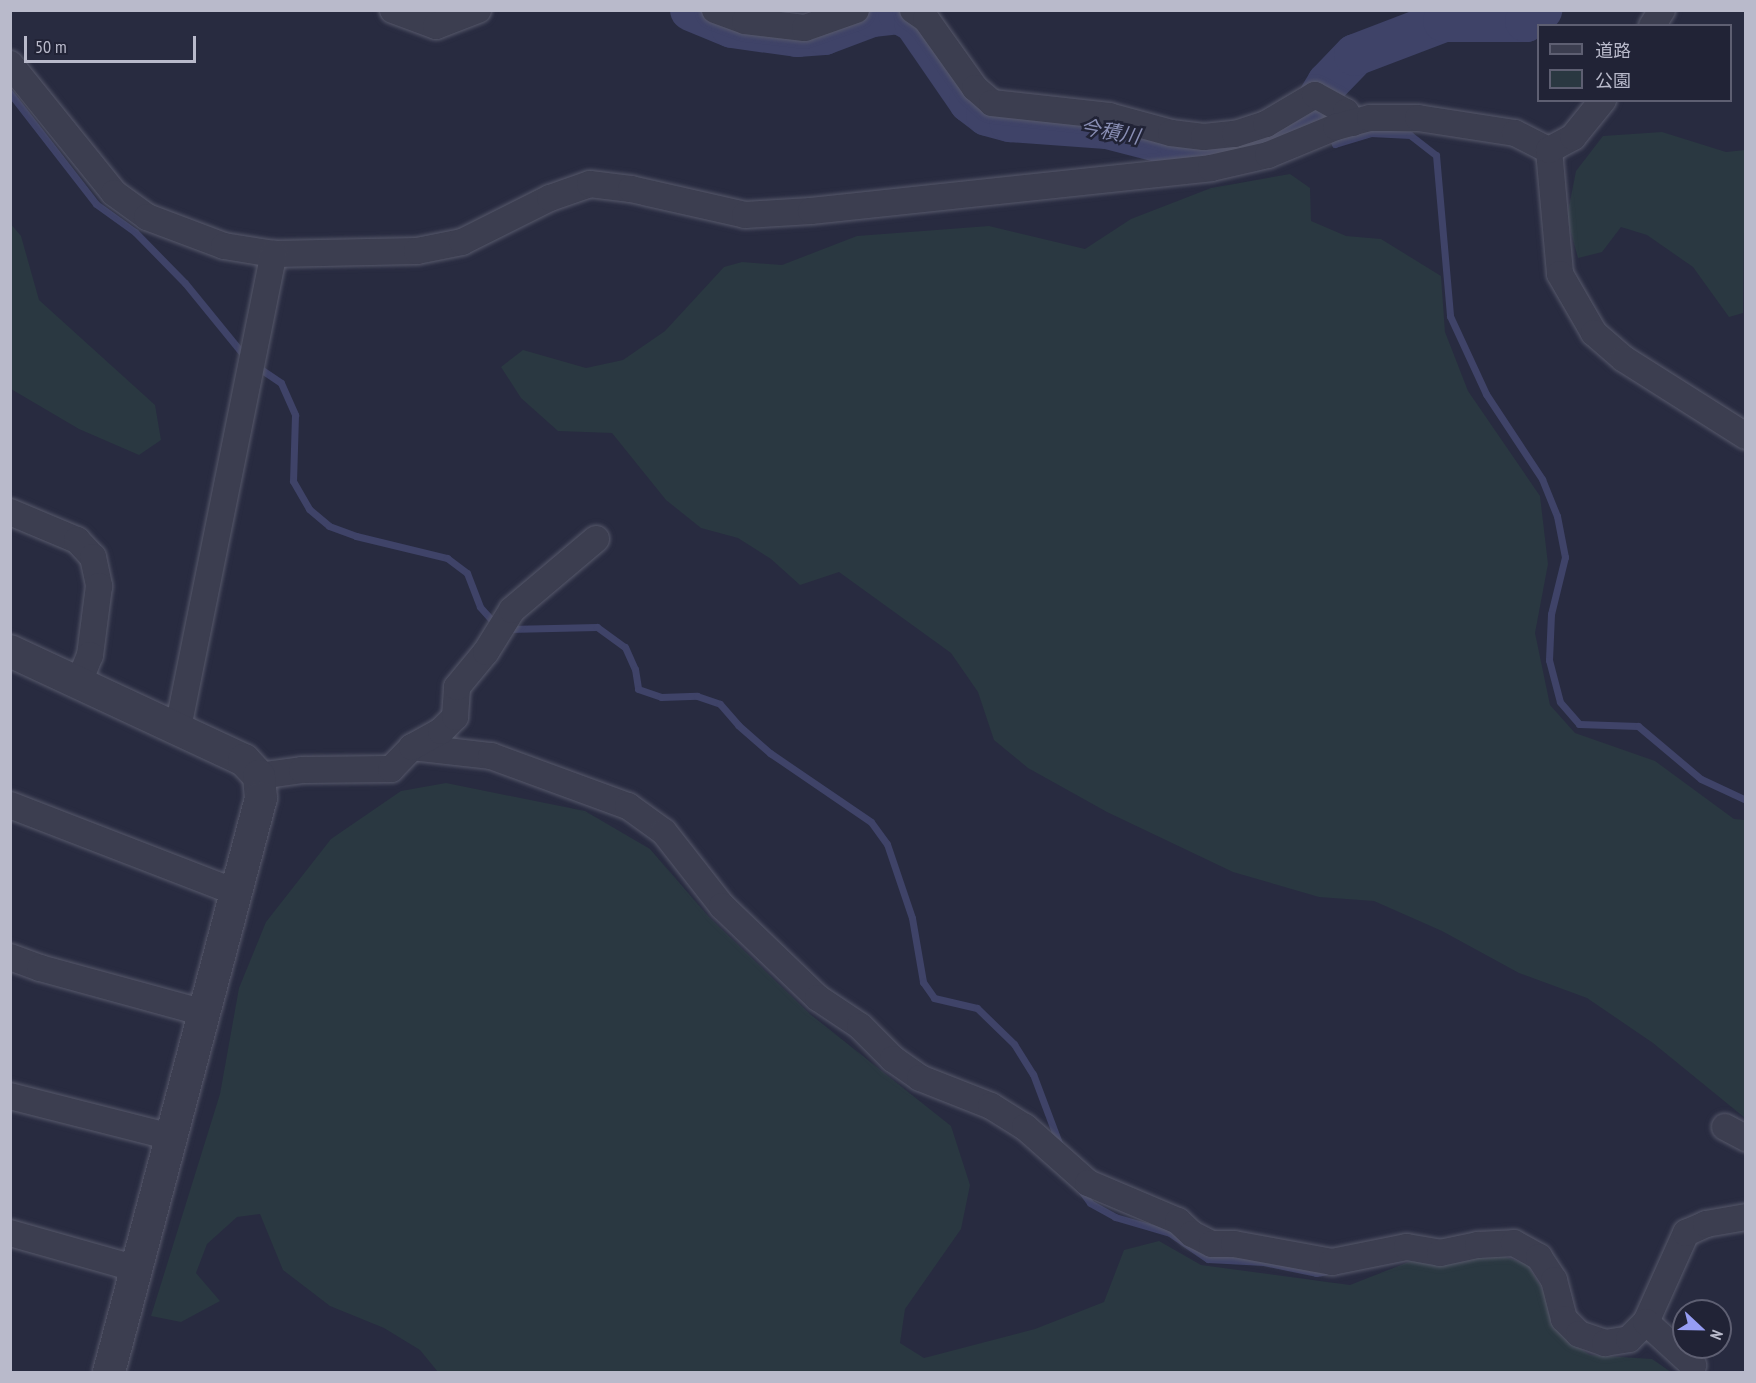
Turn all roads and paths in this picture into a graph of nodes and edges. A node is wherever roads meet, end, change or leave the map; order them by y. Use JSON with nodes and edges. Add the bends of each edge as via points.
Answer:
{"nodes":[{"id":1,"x":393,"y":10,"type":"edge"},
{"id":2,"x":478,"y":10,"type":"edge"},
{"id":3,"x":715,"y":10,"type":"edge"},
{"id":4,"x":856,"y":10,"type":"edge"},
{"id":5,"x":913,"y":10,"type":"edge"},
{"id":6,"x":1662,"y":10,"type":"edge"},
{"id":7,"x":1653,"y":24,"type":"edge"},
{"id":8,"x":10,"y":64,"type":"edge"},
{"id":9,"x":1601,"y":102,"type":"edge"},
{"id":10,"x":1353,"y":123,"type":"junction"},
{"id":11,"x":1549,"y":150,"type":"junction"},
{"id":12,"x":274,"y":254,"type":"junction"},
{"id":13,"x":1746,"y":436,"type":"edge"},
{"id":14,"x":10,"y":512,"type":"edge"},
{"id":15,"x":596,"y":539,"type":"dead end"},
{"id":16,"x":10,"y":651,"type":"edge"},
{"id":17,"x":80,"y":682,"type":"junction"},
{"id":18,"x":178,"y":728,"type":"junction"},
{"id":19,"x":412,"y":747,"type":"junction"},
{"id":20,"x":259,"y":776,"type":"junction"},
{"id":21,"x":10,"y":805,"type":"edge"},
{"id":22,"x":235,"y":892,"type":"junction"},
{"id":23,"x":10,"y":957,"type":"edge"},
{"id":24,"x":204,"y":1013,"type":"junction"},
{"id":25,"x":10,"y":1096,"type":"edge"},
{"id":26,"x":171,"y":1137,"type":"junction"},
{"id":27,"x":1746,"y":1217,"type":"edge"},
{"id":28,"x":10,"y":1233,"type":"edge"},
{"id":29,"x":136,"y":1269,"type":"junction"},
{"id":30,"x":1646,"y":1322,"type":"junction"},
{"id":31,"x":1693,"y":1365,"type":"dead end"},
{"id":32,"x":109,"y":1372,"type":"edge"}],
"edges":[{"from":1,"to":2,"type":"street","via":[[436,26]]},
{"from":3,"to":4,"type":"street","via":[[745,21],[805,28]]},
{"from":5,"to":10,"type":"street","via":[[926,19],[975,88],[992,103],[1109,116],[1171,133],[1204,137],[1235,134],[1266,123],[1315,95],[1346,112]]},
{"from":6,"to":7,"type":"street"},
{"from":8,"to":12,"type":"street","via":[[114,193],[158,221],[225,246]]},
{"from":9,"to":11,"type":"street","via":[[1573,137]]},
{"from":10,"to":11,"type":"street","via":[[1370,118],[1418,118],[1515,133]]},
{"from":10,"to":12,"type":"street","via":[[1269,155],[1211,168],[811,211],[746,215],[590,184],[550,198],[462,242],[417,251]]},
{"from":11,"to":13,"type":"street","via":[[1560,274],[1587,324],[1624,359]]},
{"from":12,"to":18,"type":"street"},
{"from":14,"to":17,"type":"street","via":[[77,540],[93,557],[99,586],[90,655]]},
{"from":15,"to":19,"type":"street","via":[[512,610],[486,652],[457,687],[455,717],[441,731]]},
{"from":16,"to":17,"type":"street"},
{"from":17,"to":18,"type":"street"},
{"from":18,"to":20,"type":"street","via":[[244,760]]},
{"from":19,"to":20,"type":"street","via":[[391,769],[302,770]]},
{"from":19,"to":30,"type":"street","via":[[490,756],[628,806],[664,832],[722,906],[818,998],[860,1026],[893,1059],[920,1078],[991,1106],[1025,1127],[1088,1183],[1178,1221],[1212,1244],[1234,1244],[1332,1262],[1407,1247],[1440,1253],[1514,1243],[1539,1257],[1554,1280],[1564,1319],[1579,1334],[1605,1343],[1629,1339]]},
{"from":20,"to":22,"type":"street","via":[[261,798]]},
{"from":21,"to":22,"type":"street"},
{"from":22,"to":24,"type":"street"},
{"from":23,"to":24,"type":"street"},
{"from":24,"to":26,"type":"street"},
{"from":25,"to":26,"type":"street"},
{"from":26,"to":29,"type":"street"},
{"from":27,"to":30,"type":"street","via":[[1706,1224],[1686,1233]]},
{"from":28,"to":29,"type":"street"},
{"from":29,"to":32,"type":"street"},
{"from":30,"to":31,"type":"street"}]}
